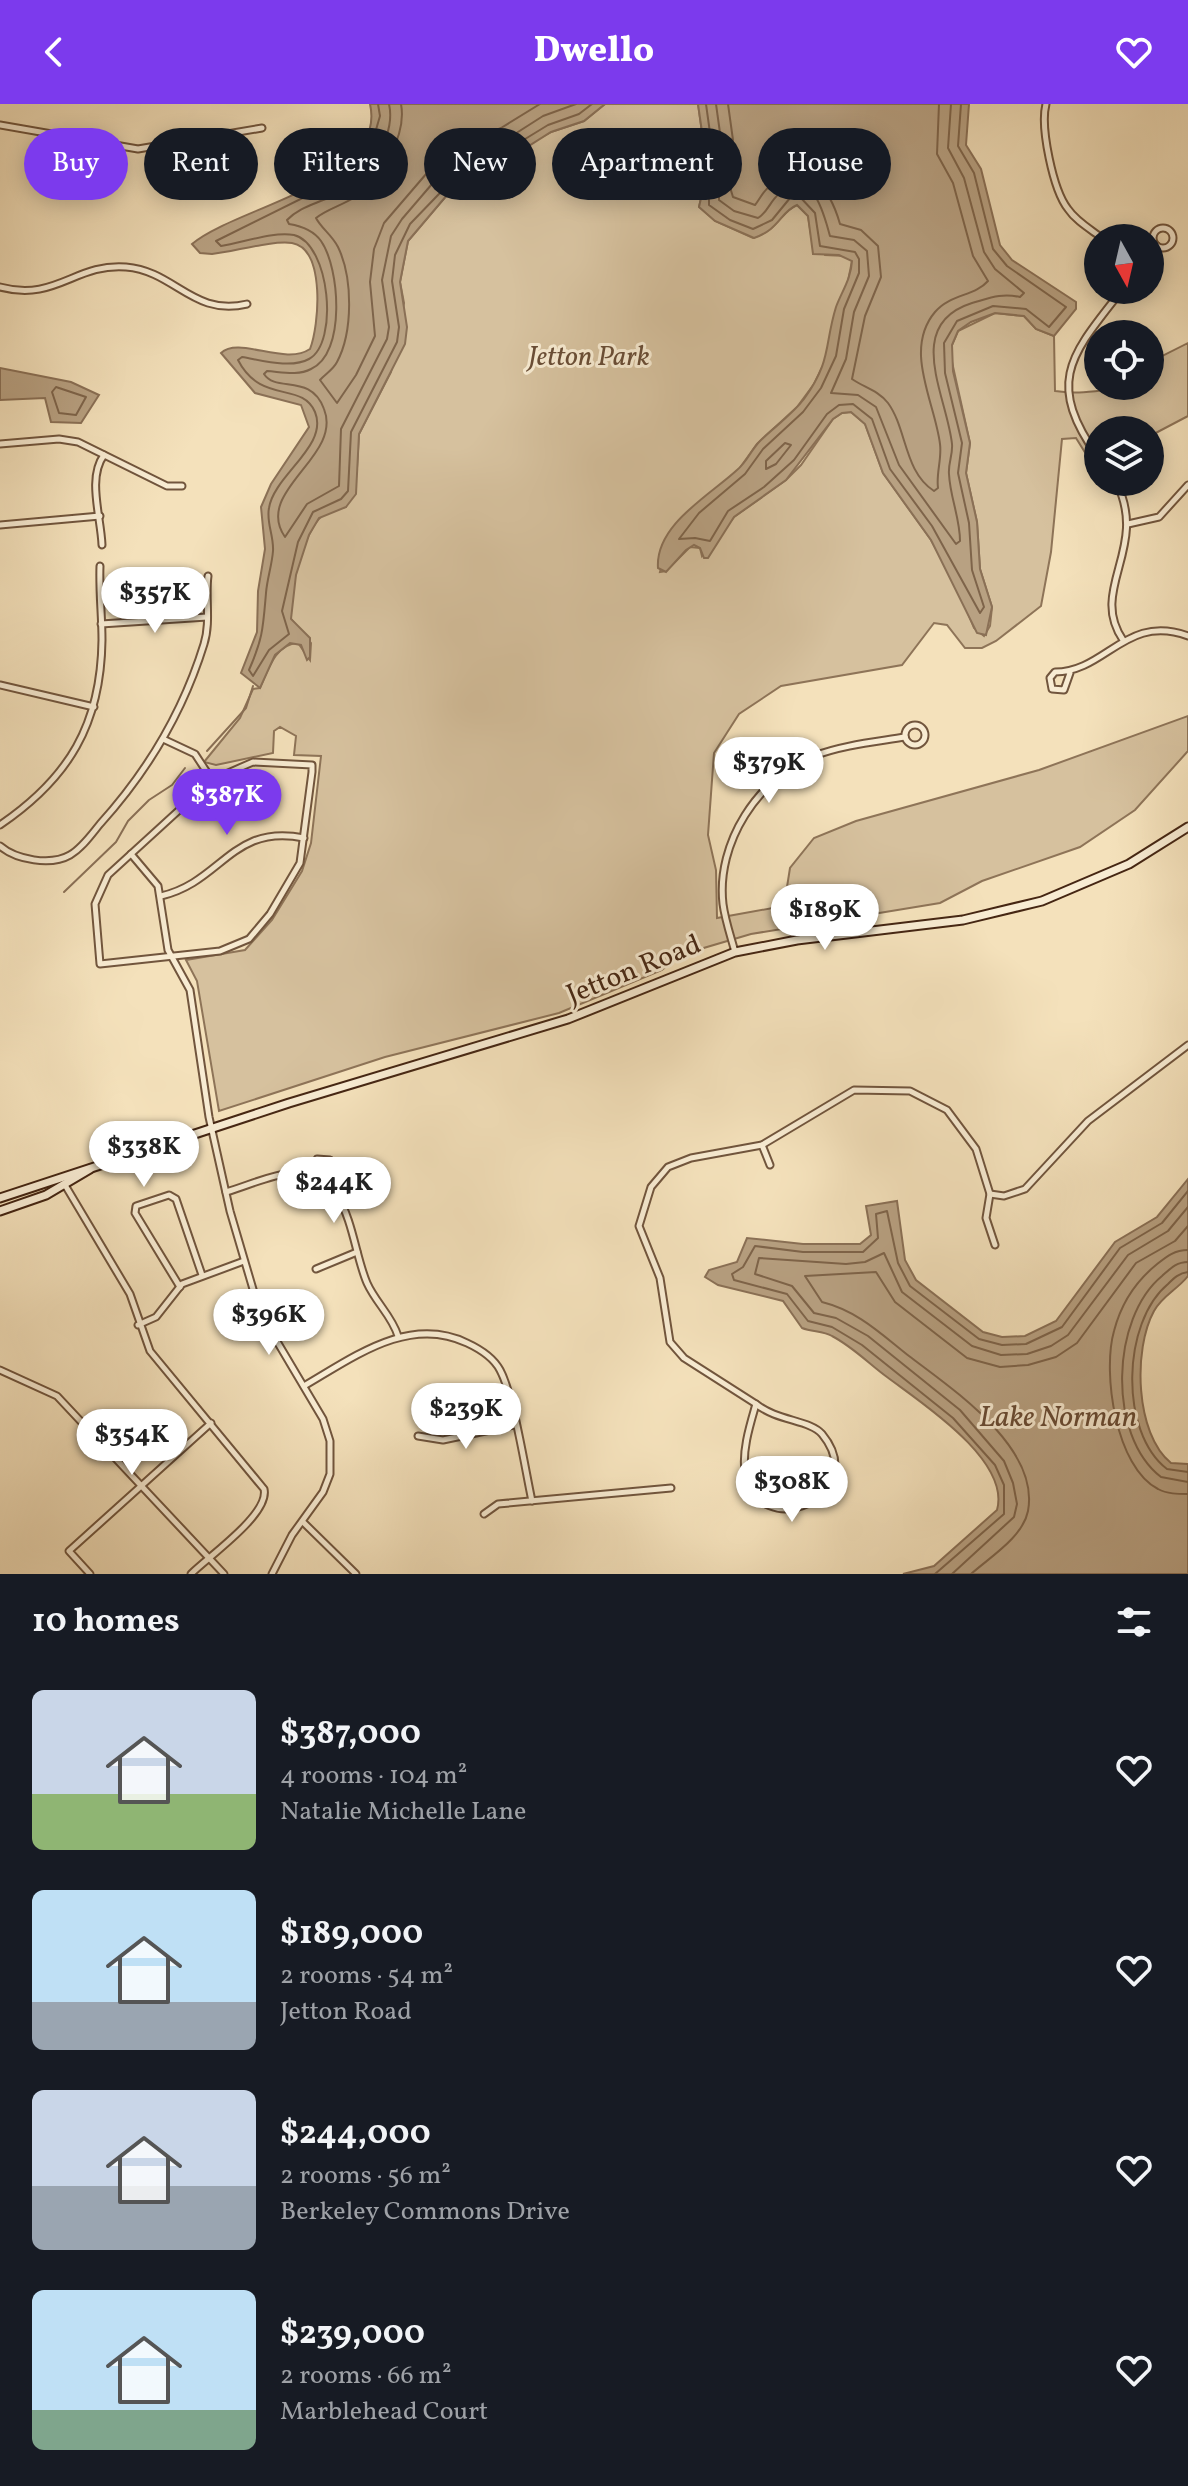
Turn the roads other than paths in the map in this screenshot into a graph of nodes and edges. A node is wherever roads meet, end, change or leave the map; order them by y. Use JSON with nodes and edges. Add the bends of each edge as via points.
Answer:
{"nodes":[{"id":1,"x":1046,"y":104,"type":"edge"},
{"id":2,"x":0,"y":125,"type":"edge"},
{"id":3,"x":262,"y":128,"type":"dead end"},
{"id":4,"x":1085,"y":224,"type":"edge"},
{"id":5,"x":1157,"y":246,"type":"joint"},
{"id":6,"x":0,"y":287,"type":"edge"},
{"id":7,"x":247,"y":304,"type":"dead end"},
{"id":8,"x":1111,"y":304,"type":"edge"},
{"id":9,"x":1084,"y":435,"type":"edge"},
{"id":10,"x":0,"y":444,"type":"edge"},
{"id":11,"x":104,"y":455,"type":"junction"},
{"id":12,"x":1188,"y":485,"type":"edge"},
{"id":13,"x":182,"y":486,"type":"dead end"},
{"id":14,"x":1120,"y":496,"type":"edge"},
{"id":15,"x":100,"y":516,"type":"junction"},
{"id":16,"x":1128,"y":524,"type":"junction"},
{"id":17,"x":0,"y":525,"type":"edge"},
{"id":18,"x":102,"y":545,"type":"dead end"},
{"id":19,"x":100,"y":566,"type":"dead end"},
{"id":20,"x":208,"y":576,"type":"dead end"},
{"id":21,"x":207,"y":617,"type":"junction"},
{"id":22,"x":101,"y":624,"type":"junction"},
{"id":23,"x":1188,"y":636,"type":"edge"},
{"id":24,"x":1123,"y":640,"type":"junction"},
{"id":25,"x":1070,"y":673,"type":"junction"},
{"id":26,"x":0,"y":685,"type":"edge"},
{"id":27,"x":94,"y":707,"type":"junction"},
{"id":28,"x":905,"y":737,"type":"dead end"},
{"id":29,"x":163,"y":739,"type":"junction"},
{"id":30,"x":212,"y":780,"type":"junction"},
{"id":31,"x":0,"y":825,"type":"edge"},
{"id":32,"x":1188,"y":827,"type":"edge"},
{"id":33,"x":304,"y":838,"type":"junction"},
{"id":34,"x":0,"y":846,"type":"edge"},
{"id":35,"x":131,"y":854,"type":"junction"},
{"id":36,"x":161,"y":896,"type":"junction"},
{"id":37,"x":735,"y":952,"type":"junction"},
{"id":38,"x":172,"y":955,"type":"junction"},
{"id":39,"x":1188,"y":1045,"type":"edge"},
{"id":40,"x":212,"y":1127,"type":"junction"},
{"id":41,"x":762,"y":1145,"type":"junction"},
{"id":42,"x":770,"y":1165,"type":"dead end"},
{"id":43,"x":92,"y":1168,"type":"junction"},
{"id":44,"x":309,"y":1174,"type":"junction"},
{"id":45,"x":65,"y":1185,"type":"junction"},
{"id":46,"x":328,"y":1185,"type":"junction"},
{"id":47,"x":226,"y":1192,"type":"junction"},
{"id":48,"x":990,"y":1194,"type":"junction"},
{"id":49,"x":0,"y":1198,"type":"edge"},
{"id":50,"x":0,"y":1211,"type":"edge"},
{"id":51,"x":995,"y":1245,"type":"dead end"},
{"id":52,"x":357,"y":1252,"type":"junction"},
{"id":53,"x":244,"y":1261,"type":"junction"},
{"id":54,"x":316,"y":1269,"type":"dead end"},
{"id":55,"x":202,"y":1275,"type":"junction"},
{"id":56,"x":180,"y":1287,"type":"junction"},
{"id":57,"x":138,"y":1325,"type":"junction"},
{"id":58,"x":398,"y":1336,"type":"junction"},
{"id":59,"x":0,"y":1370,"type":"edge"},
{"id":60,"x":304,"y":1386,"type":"junction"},
{"id":61,"x":756,"y":1404,"type":"junction"},
{"id":62,"x":211,"y":1423,"type":"junction"},
{"id":63,"x":514,"y":1425,"type":"junction"},
{"id":64,"x":418,"y":1436,"type":"dead end"},
{"id":65,"x":143,"y":1487,"type":"junction"},
{"id":66,"x":671,"y":1488,"type":"dead end"},
{"id":67,"x":532,"y":1501,"type":"junction"},
{"id":68,"x":484,"y":1514,"type":"dead end"},
{"id":69,"x":303,"y":1522,"type":"junction"},
{"id":70,"x":209,"y":1557,"type":"junction"},
{"id":71,"x":90,"y":1574,"type":"edge"},
{"id":72,"x":191,"y":1574,"type":"edge"},
{"id":73,"x":224,"y":1574,"type":"edge"},
{"id":74,"x":272,"y":1574,"type":"edge"},
{"id":75,"x":356,"y":1574,"type":"edge"}],
"edges":[{"from":1,"to":4,"type":"street","via":[[1045,130],[1061,197]]},
{"from":2,"to":3,"type":"street","via":[[138,149]]},
{"from":5,"to":5,"type":"street","via":[[1172,244],[1170,230],[1155,232]]},
{"from":6,"to":7,"type":"street","via":[[33,293],[94,269],[126,267],[160,276],[204,304]]},
{"from":8,"to":9,"type":"street","via":[[1082,343],[1069,373],[1073,418]]},
{"from":10,"to":11,"type":"street","via":[[59,439]]},
{"from":11,"to":13,"type":"street","via":[[167,486]]},
{"from":11,"to":15,"type":"street","via":[[95,481]]},
{"from":12,"to":16,"type":"street","via":[[1159,517]]},
{"from":14,"to":16,"type":"street"},
{"from":15,"to":17,"type":"street"},
{"from":15,"to":18,"type":"street"},
{"from":16,"to":24,"type":"street","via":[[1111,604]]},
{"from":19,"to":22,"type":"street"},
{"from":20,"to":21,"type":"street"},
{"from":21,"to":22,"type":"street"},
{"from":21,"to":29,"type":"street","via":[[201,654]]},
{"from":22,"to":27,"type":"street"},
{"from":23,"to":24,"type":"street","via":[[1158,630]]},
{"from":24,"to":25,"type":"street"},
{"from":25,"to":25,"type":"street","via":[[1064,690],[1052,689],[1051,674]]},
{"from":26,"to":27,"type":"street"},
{"from":27,"to":31,"type":"street","via":[[59,776]]},
{"from":28,"to":37,"type":"street","via":[[812,757],[760,793],[741,823],[726,866],[723,905]]},
{"from":29,"to":30,"type":"street","via":[[195,754]]},
{"from":29,"to":34,"type":"street","via":[[127,794],[70,855],[40,860]]},
{"from":30,"to":33,"type":"street","via":[[253,762],[312,765]]},
{"from":30,"to":35,"type":"street"},
{"from":32,"to":37,"type":"street","name":"Jetton Road","via":[[1100,879],[1021,907]]},
{"from":33,"to":36,"type":"street","via":[[274,836],[239,846],[199,881]]},
{"from":33,"to":38,"type":"street","via":[[293,878],[249,939],[220,951]]},
{"from":35,"to":36,"type":"street","via":[[154,879]]},
{"from":35,"to":38,"type":"street","via":[[97,894],[100,964]]},
{"from":36,"to":38,"type":"street"},
{"from":37,"to":40,"type":"street","name":"Jetton Road","via":[[568,1019]]},
{"from":38,"to":40,"type":"street","via":[[190,990]]},
{"from":39,"to":48,"type":"street","via":[[1088,1121],[1025,1189]]},
{"from":40,"to":43,"type":"street","name":"Jetton Road"},
{"from":40,"to":47,"type":"street"},
{"from":41,"to":42,"type":"street"},
{"from":41,"to":48,"type":"street","via":[[854,1090],[910,1091],[940,1104],[960,1123],[979,1156]]},
{"from":41,"to":61,"type":"street","via":[[668,1167],[651,1187],[639,1226],[660,1278],[674,1349]]},
{"from":43,"to":45,"type":"street","name":"Jetton Road"},
{"from":43,"to":49,"type":"street","name":"Jetton Road"},
{"from":44,"to":46,"type":"street"},
{"from":44,"to":46,"type":"street","via":[[317,1159],[330,1160],[334,1172]]},
{"from":44,"to":47,"type":"street","via":[[288,1173]]},
{"from":45,"to":50,"type":"street","name":"Jetton Road"},
{"from":45,"to":57,"type":"street","via":[[123,1280]]},
{"from":46,"to":52,"type":"street","via":[[345,1208]]},
{"from":47,"to":53,"type":"street"},
{"from":48,"to":51,"type":"street","via":[[986,1218]]},
{"from":52,"to":54,"type":"street"},
{"from":52,"to":58,"type":"street","via":[[367,1284]]},
{"from":53,"to":55,"type":"street"},
{"from":53,"to":60,"type":"street","via":[[269,1328]]},
{"from":55,"to":56,"type":"street"},
{"from":55,"to":56,"type":"street","via":[[176,1199],[169,1195],[136,1206],[135,1213]]},
{"from":56,"to":57,"type":"street","via":[[156,1317]]},
{"from":57,"to":62,"type":"street","via":[[165,1373]]},
{"from":58,"to":60,"type":"street"},
{"from":58,"to":63,"type":"street","via":[[443,1334],[485,1354],[501,1372]]},
{"from":59,"to":65,"type":"street","via":[[57,1396]]},
{"from":60,"to":69,"type":"street","via":[[327,1428],[332,1454],[328,1482]]},
{"from":61,"to":61,"type":"street","via":[[745,1454],[749,1484],[775,1508],[793,1510],[815,1502],[833,1475],[826,1440],[812,1426],[779,1419]]},
{"from":62,"to":65,"type":"street"},
{"from":62,"to":70,"type":"street","via":[[265,1495],[257,1515]]},
{"from":63,"to":64,"type":"street","via":[[443,1440]]},
{"from":63,"to":67,"type":"street"},
{"from":65,"to":70,"type":"street"},
{"from":65,"to":71,"type":"street","via":[[69,1551]]},
{"from":66,"to":67,"type":"street"},
{"from":67,"to":68,"type":"street","via":[[498,1504]]},
{"from":69,"to":74,"type":"street"},
{"from":69,"to":75,"type":"street"},
{"from":70,"to":72,"type":"street"},
{"from":70,"to":73,"type":"street"}]}
